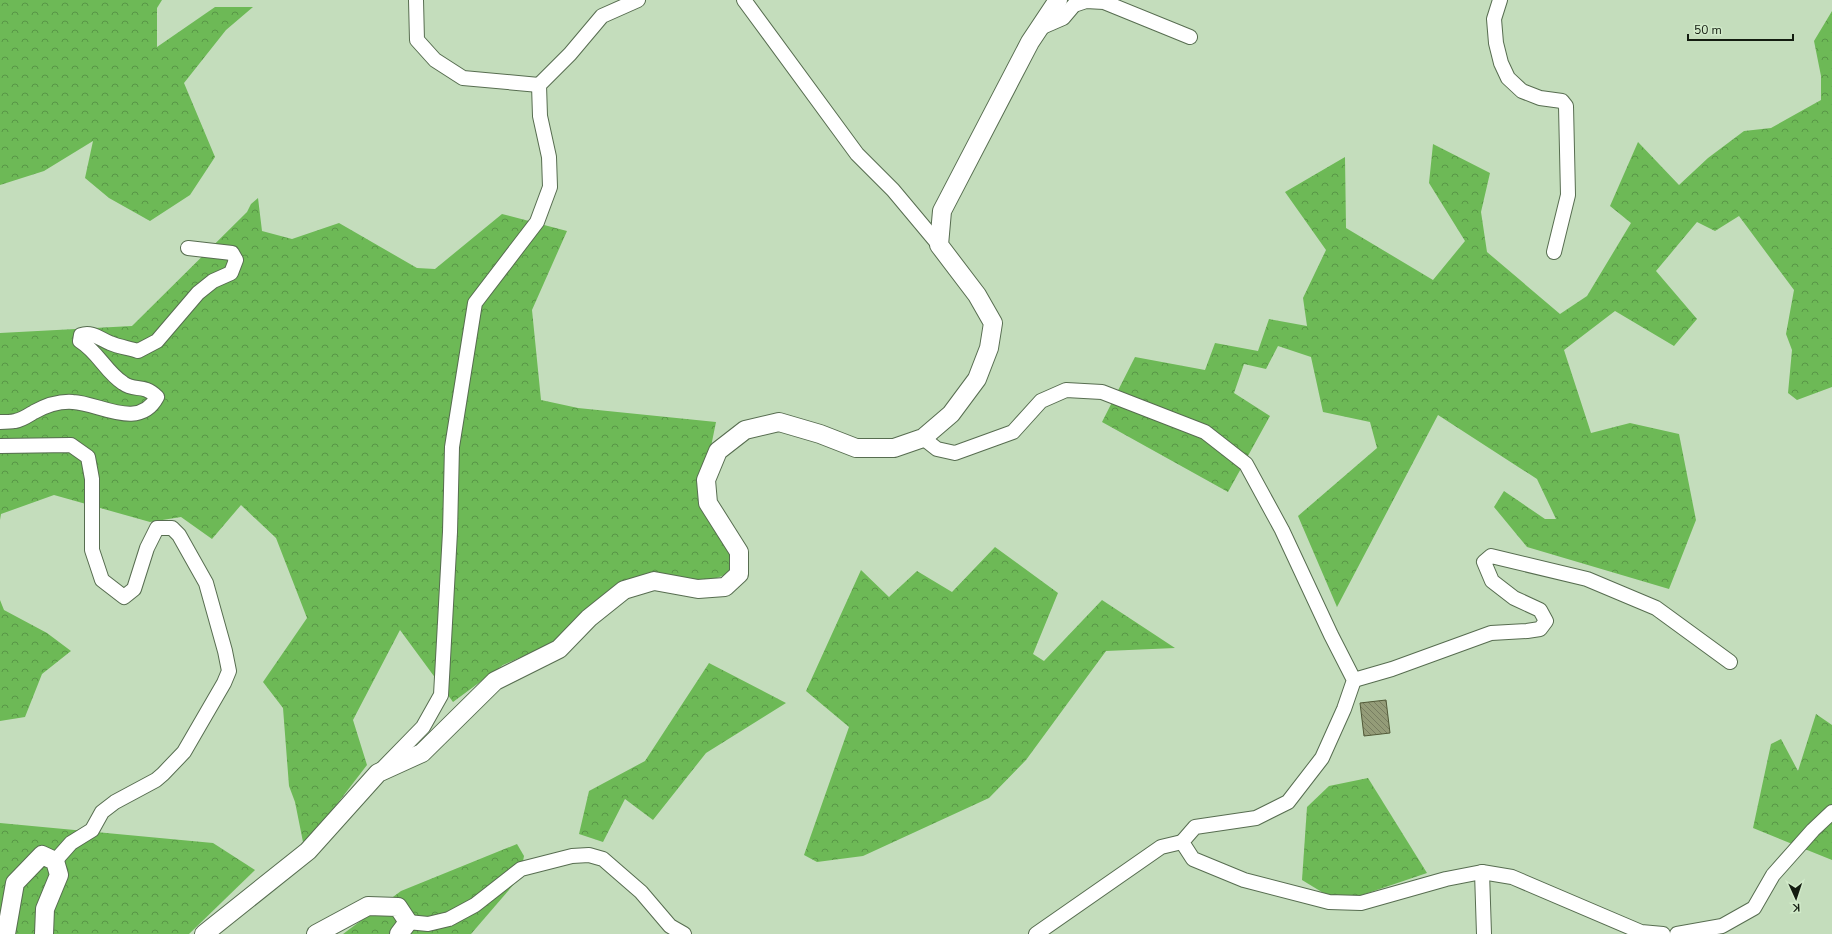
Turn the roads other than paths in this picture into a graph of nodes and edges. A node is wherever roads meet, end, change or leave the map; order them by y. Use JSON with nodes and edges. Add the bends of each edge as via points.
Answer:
{"nodes":[{"id":1,"x":416,"y":0,"type":"edge"},
{"id":2,"x":638,"y":0,"type":"edge"},
{"id":3,"x":744,"y":0,"type":"edge"},
{"id":4,"x":1058,"y":0,"type":"edge"},
{"id":5,"x":1500,"y":0,"type":"edge"},
{"id":6,"x":1040,"y":28,"type":"junction"},
{"id":7,"x":1190,"y":37,"type":"dead end"},
{"id":8,"x":539,"y":85,"type":"junction"},
{"id":9,"x":939,"y":245,"type":"junction"},
{"id":10,"x":188,"y":248,"type":"dead end"},
{"id":11,"x":1554,"y":252,"type":"dead end"},
{"id":12,"x":0,"y":422,"type":"edge"},
{"id":13,"x":923,"y":438,"type":"junction"},
{"id":14,"x":0,"y":446,"type":"edge"},
{"id":15,"x":1730,"y":662,"type":"dead end"},
{"id":16,"x":1354,"y":680,"type":"junction"},
{"id":17,"x":378,"y":773,"type":"junction"},
{"id":18,"x":1832,"y":812,"type":"edge"},
{"id":19,"x":1182,"y":842,"type":"junction"},
{"id":20,"x":54,"y":861,"type":"junction"},
{"id":21,"x":1482,"y":872,"type":"junction"},
{"id":22,"x":403,"y":928,"type":"edge"},
{"id":23,"x":6,"y":934,"type":"edge"},
{"id":24,"x":44,"y":934,"type":"edge"},
{"id":25,"x":204,"y":934,"type":"edge"},
{"id":26,"x":316,"y":934,"type":"edge"},
{"id":27,"x":684,"y":934,"type":"edge"},
{"id":28,"x":1036,"y":934,"type":"edge"},
{"id":29,"x":1484,"y":934,"type":"edge"},
{"id":30,"x":1663,"y":934,"type":"edge"},
{"id":31,"x":1677,"y":934,"type":"edge"}],
"edges":[{"from":1,"to":8,"type":"street","via":[[417,40],[435,60],[463,78]]},
{"from":2,"to":8,"type":"street","via":[[602,16]]},
{"from":3,"to":9,"type":"street","via":[[857,154],[893,190]]},
{"from":4,"to":6,"type":"street"},
{"from":5,"to":11,"type":"street","via":[[1494,19],[1496,43],[1508,78],[1522,91],[1540,98],[1562,101],[1566,106],[1568,195]]},
{"from":6,"to":7,"type":"street","via":[[1063,18],[1074,6],[1086,1],[1104,2]]},
{"from":6,"to":9,"type":"street","via":[[1030,42],[942,211]]},
{"from":8,"to":17,"type":"street","via":[[540,116],[549,157],[550,187],[537,222],[475,303],[452,447],[441,695],[423,727]]},
{"from":9,"to":13,"type":"street","via":[[977,295],[993,323],[989,348],[977,379],[951,414]]},
{"from":10,"to":12,"type":"street","via":[[232,253],[236,260],[230,273],[213,281],[198,293],[157,341],[138,351],[110,343],[93,334],[81,335],[80,341],[90,348],[123,384],[150,390],[157,397],[154,403],[142,411],[122,414],[72,402],[36,411],[17,421]]},
{"from":13,"to":16,"type":"street","via":[[937,449],[955,452],[1013,432],[1041,401],[1066,390],[1102,392],[1205,432],[1246,464],[1282,530]]},
{"from":13,"to":17,"type":"street","via":[[894,448],[856,448],[779,422],[745,430],[718,451],[706,480],[708,503],[739,552],[739,574],[725,587],[698,589],[654,581],[624,590],[589,618],[558,649],[495,681],[422,753]]},
{"from":14,"to":20,"type":"street","via":[[71,444],[88,457],[92,479],[92,550],[102,580],[124,597],[134,589],[147,548],[157,528],[172,528],[179,535],[206,583],[229,671],[184,752],[156,780],[135,790],[102,812],[92,830]]},
{"from":15,"to":16,"type":"street","via":[[1656,608],[1587,578],[1491,556],[1484,562],[1492,581],[1514,598],[1540,610],[1546,621],[1540,629],[1491,633]]},
{"from":16,"to":19,"type":"street","via":[[1322,758],[1288,802],[1256,818],[1195,827]]},
{"from":17,"to":25,"type":"street","via":[[308,851]]},
{"from":18,"to":31,"type":"street","via":[[1774,875],[1754,908],[1722,926]]},
{"from":19,"to":21,"type":"street","via":[[1193,859],[1244,880],[1329,902],[1361,903],[1446,879]]},
{"from":19,"to":28,"type":"street","via":[[1161,847]]},
{"from":20,"to":23,"type":"street","via":[[42,855],[15,883]]},
{"from":20,"to":24,"type":"street","via":[[59,875],[45,909]]},
{"from":21,"to":29,"type":"street"},
{"from":21,"to":30,"type":"street","via":[[1512,877],[1641,932]]},
{"from":22,"to":26,"type":"street","via":[[398,907],[368,906]]},
{"from":22,"to":27,"type":"street","via":[[448,919],[475,905],[521,869],[572,856],[589,855],[603,860],[641,892],[670,926]]}]}
